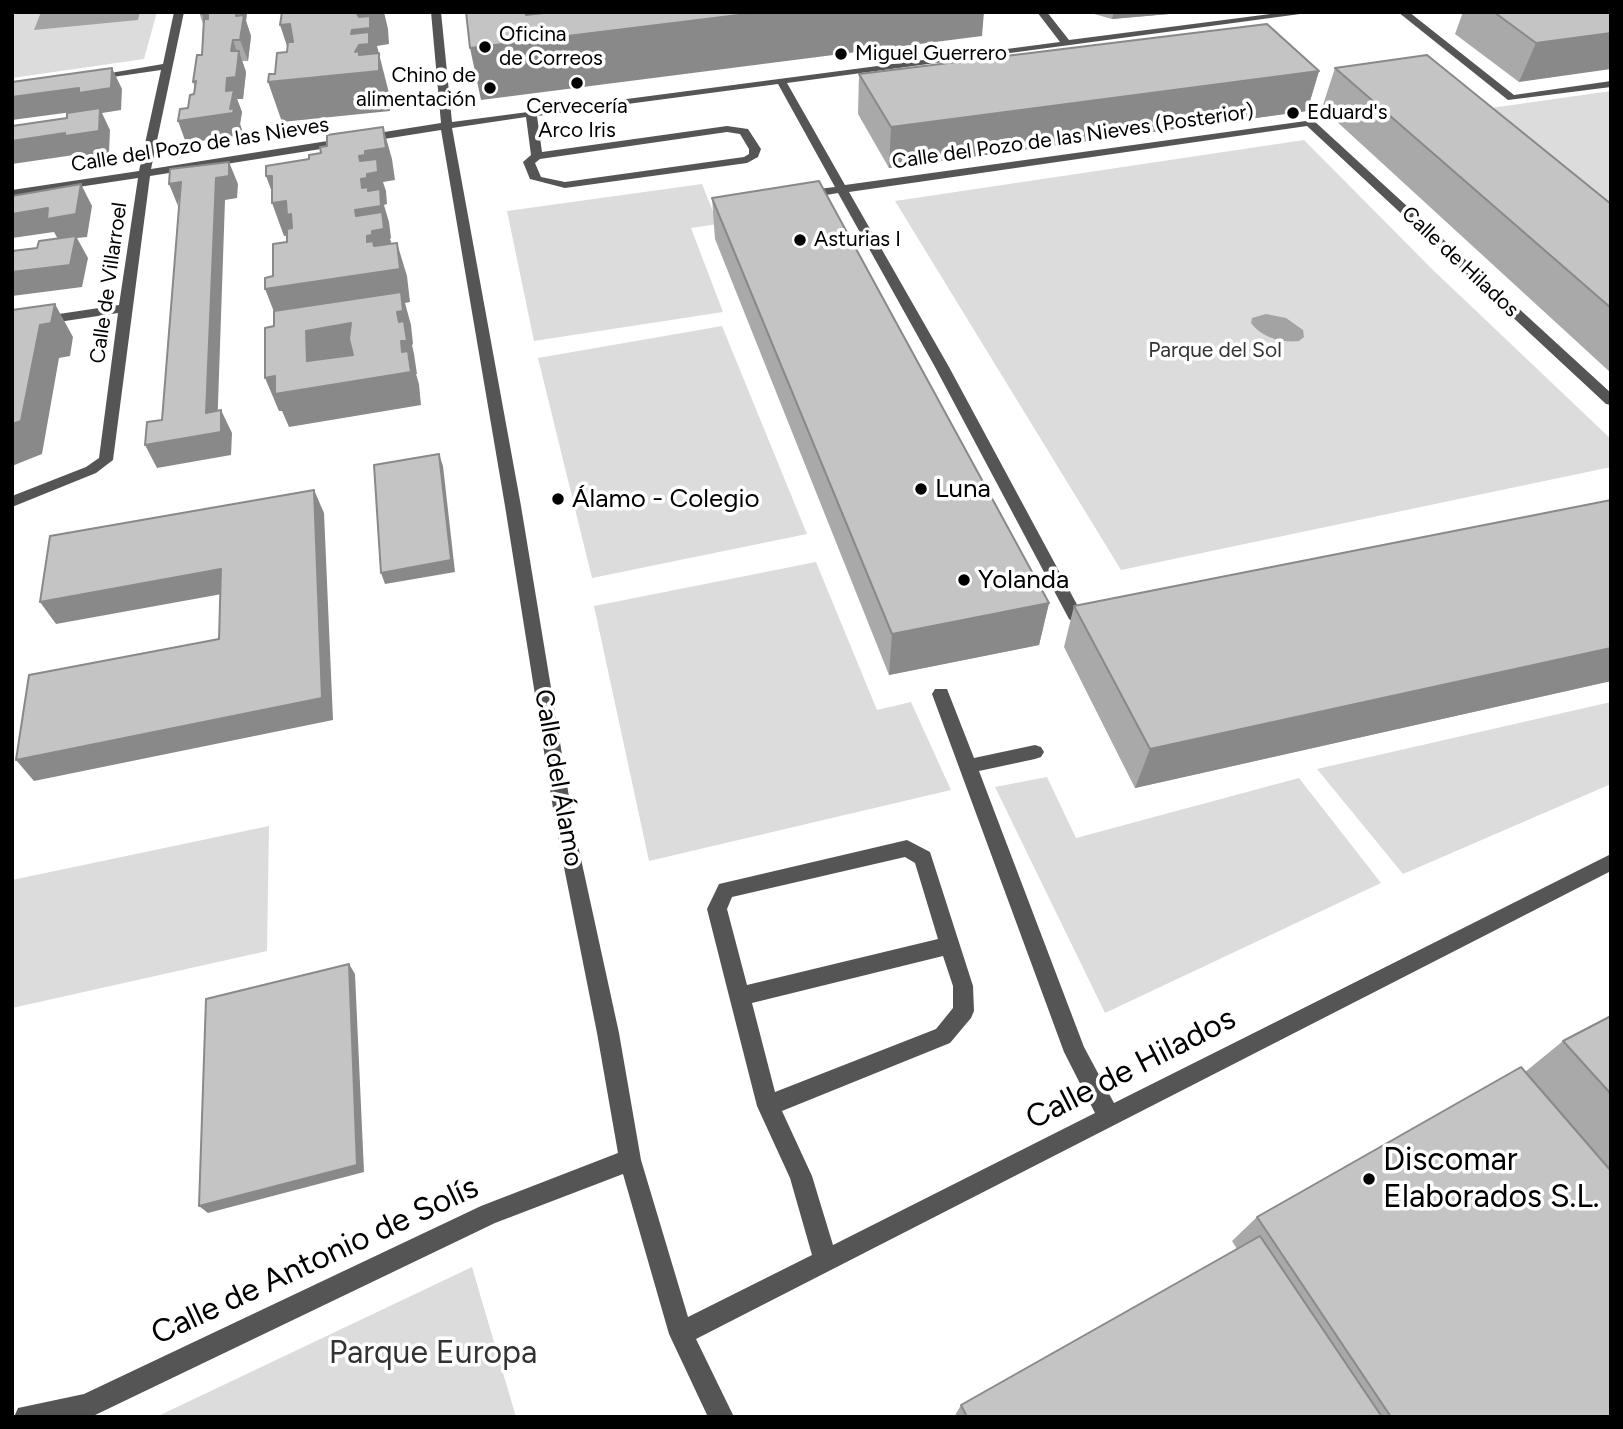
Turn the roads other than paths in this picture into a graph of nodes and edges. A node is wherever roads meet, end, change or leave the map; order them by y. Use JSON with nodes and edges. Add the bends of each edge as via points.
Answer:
{"nodes":[{"id":1,"x":179,"y":12,"type":"edge"},
{"id":2,"x":436,"y":12,"type":"edge"},
{"id":3,"x":1042,"y":12,"type":"edge"},
{"id":4,"x":1310,"y":12,"type":"edge"},
{"id":5,"x":1403,"y":12,"type":"edge"},
{"id":6,"x":1067,"y":44,"type":"junction"},
{"id":7,"x":168,"y":66,"type":"junction"},
{"id":8,"x":77,"y":79,"type":"edge"},
{"id":9,"x":782,"y":83,"type":"junction"},
{"id":10,"x":1611,"y":84,"type":"edge"},
{"id":11,"x":531,"y":114,"type":"junction"},
{"id":12,"x":1308,"y":122,"type":"joint"},
{"id":13,"x":446,"y":126,"type":"junction"},
{"id":14,"x":537,"y":156,"type":"junction"},
{"id":15,"x":144,"y":173,"type":"junction"},
{"id":16,"x":844,"y":190,"type":"junction"},
{"id":17,"x":12,"y":194,"type":"edge"},
{"id":18,"x":790,"y":197,"type":"edge"},
{"id":19,"x":123,"y":308,"type":"junction"},
{"id":20,"x":12,"y":324,"type":"edge"},
{"id":21,"x":1611,"y":401,"type":"edge"},
{"id":22,"x":12,"y":502,"type":"edge"},
{"id":23,"x":1110,"y":613,"type":"edge"},
{"id":24,"x":941,"y":694,"type":"dead end"},
{"id":25,"x":1035,"y":752,"type":"dead end"},
{"id":26,"x":970,"y":766,"type":"junction"},
{"id":27,"x":1611,"y":862,"type":"edge"},
{"id":28,"x":951,"y":945,"type":"junction"},
{"id":29,"x":738,"y":996,"type":"junction"},
{"id":30,"x":768,"y":1106,"type":"junction"},
{"id":31,"x":1108,"y":1115,"type":"junction"},
{"id":32,"x":630,"y":1160,"type":"junction"},
{"id":33,"x":826,"y":1261,"type":"junction"},
{"id":34,"x":681,"y":1334,"type":"junction"},
{"id":35,"x":27,"y":1417,"type":"edge"},
{"id":36,"x":721,"y":1417,"type":"edge"}],
"edges":[{"from":1,"to":7,"type":"street","name":"Calle de Villarroel"},
{"from":2,"to":13,"type":"street","name":"Calle del Álamo"},
{"from":3,"to":6,"type":"street"},
{"from":4,"to":6,"type":"street","name":"Calle del Pozo de las Nieves"},
{"from":5,"to":10,"type":"street","via":[[1512,98]]},
{"from":6,"to":9,"type":"street","name":"Calle del Pozo de las Nieves"},
{"from":7,"to":8,"type":"street"},
{"from":7,"to":15,"type":"street","name":"Calle de Villarroel"},
{"from":9,"to":11,"type":"street","name":"Calle del Pozo de las Nieves"},
{"from":9,"to":16,"type":"street"},
{"from":11,"to":13,"type":"street","name":"Calle del Pozo de las Nieves"},
{"from":11,"to":14,"type":"street"},
{"from":12,"to":16,"type":"street","name":"Calle del Pozo de las Nieves (Posterior)"},
{"from":12,"to":21,"type":"street","name":"Calle de Hilados"},
{"from":13,"to":15,"type":"street","name":"Calle del Pozo de las Nieves"},
{"from":13,"to":32,"type":"street","name":"Calle del Álamo","via":[[565,827]]},
{"from":14,"to":14,"type":"street","via":[[529,162],[536,179],[565,185],[747,160],[755,149],[744,131],[727,129]]},
{"from":15,"to":17,"type":"street","name":"Calle del Pozo de las Nieves"},
{"from":15,"to":19,"type":"street","name":"Calle de Villarroel"},
{"from":16,"to":18,"type":"street","name":"Calle del Pozo de las Nieves (Posterior)"},
{"from":16,"to":23,"type":"street","via":[[1077,619]]},
{"from":19,"to":20,"type":"street"},
{"from":19,"to":22,"type":"street","name":"Calle de Villarroel","via":[[106,460]]},
{"from":24,"to":26,"type":"street"},
{"from":25,"to":26,"type":"street"},
{"from":26,"to":31,"type":"street","via":[[1075,1052]]},
{"from":27,"to":31,"type":"street","name":"Calle de Hilados"},
{"from":28,"to":29,"type":"street"},
{"from":28,"to":29,"type":"street","via":[[923,858],[908,848],[726,890],[717,909]]},
{"from":28,"to":30,"type":"street","via":[[963,986],[964,1011],[943,1036]]},
{"from":29,"to":30,"type":"street"},
{"from":30,"to":33,"type":"street","via":[[801,1176]]},
{"from":31,"to":33,"type":"street","name":"Calle de Hilados"},
{"from":32,"to":34,"type":"street","name":"Calle del Álamo"},
{"from":32,"to":35,"type":"street","name":"Calle de Antonio de Solís","via":[[489,1214],[86,1406]]},
{"from":33,"to":34,"type":"street","name":"Calle de Hilados"},
{"from":34,"to":36,"type":"street","name":"Calle del Álamo"}]}
